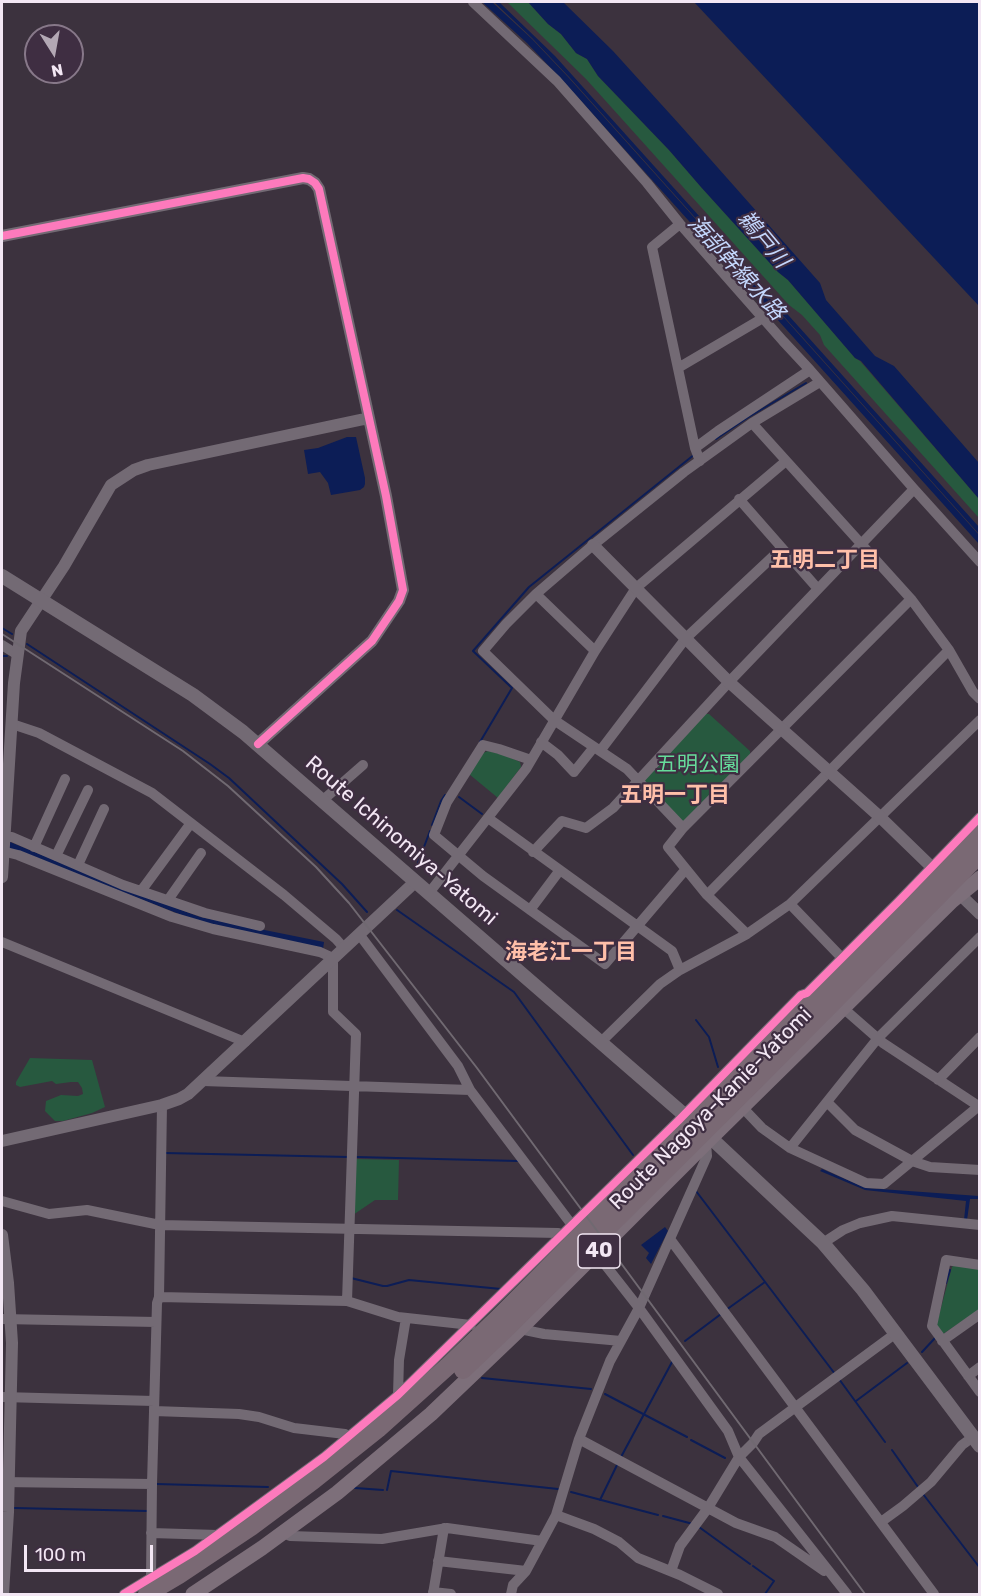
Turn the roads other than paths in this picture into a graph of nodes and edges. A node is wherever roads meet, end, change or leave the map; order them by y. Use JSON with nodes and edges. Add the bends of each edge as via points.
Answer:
{"nodes":[{"id":1,"x":473,"y":2,"type":"edge"},
{"id":2,"x":680,"y":224,"type":"junction"},
{"id":3,"x":2,"y":236,"type":"edge"},
{"id":4,"x":763,"y":318,"type":"junction"},
{"id":5,"x":678,"y":368,"type":"junction"},
{"id":6,"x":810,"y":370,"type":"junction"},
{"id":7,"x":820,"y":382,"type":"junction"},
{"id":8,"x":369,"y":418,"type":"junction"},
{"id":9,"x":752,"y":423,"type":"junction"},
{"id":10,"x":697,"y":454,"type":"junction"},
{"id":11,"x":786,"y":461,"type":"junction"},
{"id":12,"x":914,"y":489,"type":"junction"},
{"id":13,"x":739,"y":499,"type":"junction"},
{"id":14,"x":861,"y":544,"type":"junction"},
{"id":15,"x":593,"y":545,"type":"junction"},
{"id":16,"x":782,"y":548,"type":"junction"},
{"id":17,"x":980,"y":562,"type":"edge"},
{"id":18,"x":2,"y":576,"type":"edge"},
{"id":19,"x":636,"y":588,"type":"junction"},
{"id":20,"x":819,"y":589,"type":"junction"},
{"id":21,"x":536,"y":594,"type":"junction"},
{"id":22,"x":911,"y":599,"type":"junction"},
{"id":23,"x":40,"y":601,"type":"junction"},
{"id":24,"x":686,"y":638,"type":"junction"},
{"id":25,"x":2,"y":645,"type":"edge"},
{"id":26,"x":949,"y":650,"type":"junction"},
{"id":27,"x":595,"y":651,"type":"junction"},
{"id":28,"x":18,"y":655,"type":"junction"},
{"id":29,"x":729,"y":682,"type":"junction"},
{"id":30,"x":980,"y":699,"type":"edge"},
{"id":31,"x":554,"y":720,"type":"junction"},
{"id":32,"x":980,"y":720,"type":"edge"},
{"id":33,"x":12,"y":724,"type":"junction"},
{"id":34,"x":782,"y":729,"type":"junction"},
{"id":35,"x":541,"y":742,"type":"junction"},
{"id":36,"x":258,"y":744,"type":"junction"},
{"id":37,"x":597,"y":749,"type":"junction"},
{"id":38,"x":5,"y":756,"type":"edge"},
{"id":39,"x":531,"y":760,"type":"junction"},
{"id":40,"x":363,"y":765,"type":"dead end"},
{"id":41,"x":829,"y":771,"type":"junction"},
{"id":42,"x":65,"y":779,"type":"dead end"},
{"id":43,"x":638,"y":780,"type":"junction"},
{"id":44,"x":88,"y":789,"type":"dead end"},
{"id":45,"x":323,"y":800,"type":"junction"},
{"id":46,"x":104,"y":809,"type":"dead end"},
{"id":47,"x":880,"y":817,"type":"junction"},
{"id":48,"x":980,"y":817,"type":"edge"},
{"id":49,"x":488,"y":818,"type":"junction"},
{"id":50,"x":190,"y":823,"type":"junction"},
{"id":51,"x":682,"y":828,"type":"junction"},
{"id":52,"x":980,"y":834,"type":"edge"},
{"id":53,"x":3,"y":844,"type":"edge"},
{"id":54,"x":34,"y":847,"type":"junction"},
{"id":55,"x":533,"y":852,"type":"junction"},
{"id":56,"x":201,"y":853,"type":"dead end"},
{"id":57,"x":980,"y":854,"type":"edge"},
{"id":58,"x":458,"y":855,"type":"junction"},
{"id":59,"x":56,"y":856,"type":"junction"},
{"id":60,"x":78,"y":865,"type":"junction"},
{"id":61,"x":931,"y":867,"type":"junction"},
{"id":62,"x":686,"y":869,"type":"junction"},
{"id":63,"x":560,"y":870,"type":"junction"},
{"id":64,"x":2,"y":877,"type":"edge"},
{"id":65,"x":980,"y":878,"type":"edge"},
{"id":66,"x":415,"y":882,"type":"junction"},
{"id":67,"x":141,"y":891,"type":"junction"},
{"id":68,"x":429,"y":893,"type":"junction"},
{"id":69,"x":707,"y":895,"type":"junction"},
{"id":70,"x":959,"y":895,"type":"junction"},
{"id":71,"x":168,"y":900,"type":"junction"},
{"id":72,"x":790,"y":904,"type":"junction"},
{"id":73,"x":530,"y":910,"type":"junction"},
{"id":74,"x":980,"y":914,"type":"edge"},
{"id":75,"x":637,"y":927,"type":"junction"},
{"id":76,"x":253,"y":929,"type":"junction"},
{"id":77,"x":359,"y":934,"type":"junction"},
{"id":78,"x":747,"y":934,"type":"junction"},
{"id":79,"x":980,"y":937,"type":"edge"},
{"id":80,"x":2,"y":942,"type":"edge"},
{"id":81,"x":344,"y":948,"type":"junction"},
{"id":82,"x":333,"y":958,"type":"junction"},
{"id":83,"x":842,"y":958,"type":"junction"},
{"id":84,"x":680,"y":970,"type":"junction"},
{"id":85,"x":801,"y":994,"type":"junction"},
{"id":86,"x":843,"y":1008,"type":"junction"},
{"id":87,"x":831,"y":1020,"type":"junction"},
{"id":88,"x":980,"y":1037,"type":"edge"},
{"id":89,"x":878,"y":1038,"type":"junction"},
{"id":90,"x":245,"y":1042,"type":"junction"},
{"id":91,"x":601,"y":1042,"type":"junction"},
{"id":92,"x":938,"y":1080,"type":"junction"},
{"id":93,"x":203,"y":1081,"type":"junction"},
{"id":94,"x":354,"y":1085,"type":"junction"},
{"id":95,"x":470,"y":1090,"type":"junction"},
{"id":96,"x":827,"y":1102,"type":"junction"},
{"id":97,"x":162,"y":1105,"type":"junction"},
{"id":98,"x":979,"y":1106,"type":"edge"},
{"id":99,"x":742,"y":1107,"type":"junction"},
{"id":100,"x":683,"y":1116,"type":"junction"},
{"id":101,"x":2,"y":1141,"type":"edge"},
{"id":102,"x":708,"y":1141,"type":"junction"},
{"id":103,"x":790,"y":1148,"type":"junction"},
{"id":104,"x":912,"y":1161,"type":"junction"},
{"id":105,"x":980,"y":1170,"type":"edge"},
{"id":106,"x":2,"y":1201,"type":"edge"},
{"id":107,"x":980,"y":1225,"type":"edge"},
{"id":108,"x":160,"y":1226,"type":"junction"},
{"id":109,"x":572,"y":1226,"type":"junction"},
{"id":110,"x":349,"y":1229,"type":"junction"},
{"id":111,"x":2,"y":1235,"type":"edge"},
{"id":112,"x":563,"y":1235,"type":"junction"},
{"id":113,"x":670,"y":1239,"type":"junction"},
{"id":114,"x":823,"y":1243,"type":"junction"},
{"id":115,"x":597,"y":1253,"type":"junction"},
{"id":116,"x":980,"y":1265,"type":"edge"},
{"id":117,"x":159,"y":1297,"type":"junction"},
{"id":118,"x":347,"y":1301,"type":"junction"},
{"id":119,"x":639,"y":1308,"type":"junction"},
{"id":120,"x":980,"y":1314,"type":"edge"},
{"id":121,"x":406,"y":1318,"type":"junction"},
{"id":122,"x":6,"y":1319,"type":"edge"},
{"id":123,"x":156,"y":1322,"type":"junction"},
{"id":124,"x":471,"y":1325,"type":"junction"},
{"id":125,"x":520,"y":1329,"type":"junction"},
{"id":126,"x":896,"y":1333,"type":"junction"},
{"id":127,"x":621,"y":1341,"type":"junction"},
{"id":128,"x":942,"y":1341,"type":"junction"},
{"id":129,"x":980,"y":1367,"type":"edge"},
{"id":130,"x":968,"y":1376,"type":"junction"},
{"id":131,"x":980,"y":1392,"type":"edge"},
{"id":132,"x":398,"y":1395,"type":"junction"},
{"id":133,"x":6,"y":1397,"type":"edge"},
{"id":134,"x":154,"y":1406,"type":"junction"},
{"id":135,"x":796,"y":1407,"type":"junction"},
{"id":136,"x":349,"y":1437,"type":"junction"},
{"id":137,"x":579,"y":1439,"type":"junction"},
{"id":138,"x":976,"y":1442,"type":"edge"},
{"id":139,"x":739,"y":1457,"type":"junction"},
{"id":140,"x":5,"y":1482,"type":"edge"},
{"id":141,"x":152,"y":1484,"type":"junction"},
{"id":142,"x":708,"y":1508,"type":"junction"},
{"id":143,"x":556,"y":1515,"type":"junction"},
{"id":144,"x":880,"y":1522,"type":"junction"},
{"id":145,"x":444,"y":1528,"type":"junction"},
{"id":146,"x":151,"y":1533,"type":"junction"},
{"id":147,"x":282,"y":1533,"type":"junction"},
{"id":148,"x":218,"y":1535,"type":"junction"},
{"id":149,"x":542,"y":1541,"type":"junction"},
{"id":150,"x":438,"y":1561,"type":"junction"},
{"id":151,"x":525,"y":1571,"type":"junction"},
{"id":152,"x":671,"y":1571,"type":"junction"},
{"id":153,"x":835,"y":1580,"type":"junction"},
{"id":154,"x":149,"y":1586,"type":"edge"},
{"id":155,"x":433,"y":1593,"type":"edge"},
{"id":156,"x":3,"y":1594,"type":"edge"},
{"id":157,"x":124,"y":1594,"type":"edge"},
{"id":158,"x":170,"y":1594,"type":"edge"},
{"id":159,"x":193,"y":1594,"type":"edge"},
{"id":160,"x":451,"y":1594,"type":"edge"},
{"id":161,"x":511,"y":1594,"type":"edge"},
{"id":162,"x":718,"y":1594,"type":"edge"},
{"id":163,"x":847,"y":1594,"type":"edge"},
{"id":164,"x":934,"y":1594,"type":"edge"}],
"edges":[{"from":1,"to":2,"type":"street","via":[[557,81]]},
{"from":2,"to":4,"type":"street"},
{"from":2,"to":5,"type":"street","via":[[652,247]]},
{"from":3,"to":8,"type":"street","via":[[309,179],[319,189]]},
{"from":4,"to":5,"type":"street"},
{"from":4,"to":6,"type":"street"},
{"from":5,"to":10,"type":"street"},
{"from":6,"to":7,"type":"street"},
{"from":6,"to":10,"type":"street","via":[[718,431]]},
{"from":7,"to":9,"type":"street"},
{"from":7,"to":12,"type":"street"},
{"from":8,"to":23,"type":"street","via":[[135,470],[111,485]]},
{"from":8,"to":36,"type":"street","via":[[403,590],[372,641]]},
{"from":9,"to":10,"type":"street"},
{"from":9,"to":11,"type":"street"},
{"from":10,"to":15,"type":"street"},
{"from":11,"to":13,"type":"street"},
{"from":11,"to":14,"type":"street"},
{"from":12,"to":14,"type":"street"},
{"from":12,"to":17,"type":"street"},
{"from":13,"to":16,"type":"street"},
{"from":13,"to":19,"type":"street"},
{"from":14,"to":20,"type":"street"},
{"from":14,"to":22,"type":"street"},
{"from":15,"to":19,"type":"street"},
{"from":15,"to":21,"type":"street"},
{"from":16,"to":20,"type":"street"},
{"from":16,"to":24,"type":"street"},
{"from":18,"to":23,"type":"main road","name":"Route Ichinomiya-Yatomi"},
{"from":19,"to":24,"type":"street"},
{"from":19,"to":27,"type":"street"},
{"from":20,"to":29,"type":"street"},
{"from":21,"to":27,"type":"street"},
{"from":21,"to":31,"type":"street","via":[[483,651]]},
{"from":22,"to":26,"type":"street"},
{"from":22,"to":34,"type":"street"},
{"from":23,"to":28,"type":"street","via":[[21,631]]},
{"from":23,"to":36,"type":"main road","name":"Route Ichinomiya-Yatomi","via":[[193,695]]},
{"from":24,"to":29,"type":"street"},
{"from":24,"to":37,"type":"street"},
{"from":25,"to":28,"type":"street"},
{"from":26,"to":30,"type":"street"},
{"from":26,"to":41,"type":"street"},
{"from":27,"to":31,"type":"street"},
{"from":28,"to":33,"type":"street"},
{"from":29,"to":34,"type":"street"},
{"from":29,"to":43,"type":"street"},
{"from":31,"to":35,"type":"street"},
{"from":31,"to":37,"type":"street"},
{"from":32,"to":47,"type":"street"},
{"from":33,"to":38,"type":"street"},
{"from":33,"to":50,"type":"street","via":[[152,793]]},
{"from":34,"to":41,"type":"street"},
{"from":34,"to":51,"type":"street"},
{"from":35,"to":37,"type":"street","via":[[574,772]]},
{"from":35,"to":39,"type":"street"},
{"from":36,"to":45,"type":"main road","name":"Route Ichinomiya-Yatomi"},
{"from":37,"to":43,"type":"street"},
{"from":38,"to":53,"type":"street"},
{"from":39,"to":49,"type":"street"},
{"from":39,"to":58,"type":"street","via":[[483,746],[447,801],[434,835]]},
{"from":40,"to":45,"type":"street"},
{"from":41,"to":47,"type":"street"},
{"from":41,"to":69,"type":"street"},
{"from":42,"to":54,"type":"street"},
{"from":43,"to":51,"type":"street"},
{"from":43,"to":55,"type":"street","via":[[613,808],[586,828],[562,821]]},
{"from":44,"to":59,"type":"street"},
{"from":45,"to":66,"type":"main road","name":"Route Ichinomiya-Yatomi"},
{"from":46,"to":60,"type":"street"},
{"from":47,"to":61,"type":"street"},
{"from":47,"to":72,"type":"street"},
{"from":48,"to":61,"type":"street"},
{"from":49,"to":55,"type":"street"},
{"from":49,"to":58,"type":"street"},
{"from":50,"to":67,"type":"street"},
{"from":50,"to":81,"type":"street","via":[[284,895]]},
{"from":51,"to":62,"type":"street","via":[[668,846]]},
{"from":52,"to":154,"type":"highway","via":[[447,1367],[314,1480],[179,1575]]},
{"from":53,"to":54,"type":"street","via":[[12,837]]},
{"from":53,"to":64,"type":"street"},
{"from":53,"to":76,"type":"street","via":[[18,855],[172,917],[213,929]]},
{"from":54,"to":59,"type":"street"},
{"from":55,"to":63,"type":"street"},
{"from":56,"to":71,"type":"street"},
{"from":57,"to":158,"type":"highway","via":[[456,1376],[321,1489]]},
{"from":58,"to":68,"type":"street"},
{"from":58,"to":73,"type":"street"},
{"from":59,"to":60,"type":"street"},
{"from":60,"to":67,"type":"street"},
{"from":61,"to":70,"type":"street"},
{"from":61,"to":83,"type":"street"},
{"from":62,"to":69,"type":"street"},
{"from":62,"to":75,"type":"street"},
{"from":63,"to":73,"type":"street"},
{"from":63,"to":75,"type":"street"},
{"from":65,"to":70,"type":"main road","name":"Route Nagoya-Kanie-Yatomi","number":"40"},
{"from":66,"to":68,"type":"main road","name":"Route Ichinomiya-Yatomi"},
{"from":66,"to":77,"type":"street"},
{"from":67,"to":71,"type":"street"},
{"from":68,"to":91,"type":"main road","name":"Route Ichinomiya-Yatomi"},
{"from":69,"to":78,"type":"street"},
{"from":70,"to":74,"type":"street"},
{"from":70,"to":86,"type":"main road","name":"Route Nagoya-Kanie-Yatomi","number":"40"},
{"from":71,"to":76,"type":"street"},
{"from":72,"to":78,"type":"street"},
{"from":72,"to":83,"type":"street"},
{"from":73,"to":75,"type":"street","via":[[605,964]]},
{"from":75,"to":84,"type":"street","via":[[672,951]]},
{"from":76,"to":82,"type":"street"},
{"from":77,"to":81,"type":"street"},
{"from":77,"to":95,"type":"street","via":[[458,1066]]},
{"from":78,"to":84,"type":"street"},
{"from":79,"to":89,"type":"street"},
{"from":80,"to":90,"type":"street"},
{"from":81,"to":82,"type":"street"},
{"from":82,"to":90,"type":"street"},
{"from":82,"to":94,"type":"street","via":[[333,1012],[356,1034]]},
{"from":83,"to":85,"type":"street","via":[[807,993]]},
{"from":84,"to":91,"type":"street","via":[[660,984]]},
{"from":85,"to":87,"type":"street"},
{"from":85,"to":100,"type":"street"},
{"from":86,"to":87,"type":"main road","name":"Route Nagoya-Kanie-Yatomi","number":"40"},
{"from":86,"to":89,"type":"street"},
{"from":87,"to":99,"type":"main road","name":"Route Nagoya-Kanie-Yatomi","number":"40"},
{"from":88,"to":92,"type":"street"},
{"from":89,"to":92,"type":"street"},
{"from":89,"to":96,"type":"street"},
{"from":90,"to":93,"type":"street"},
{"from":91,"to":100,"type":"main road","name":"Route Ichinomiya-Yatomi"},
{"from":92,"to":98,"type":"street"},
{"from":93,"to":94,"type":"street"},
{"from":93,"to":97,"type":"street","via":[[188,1094]]},
{"from":94,"to":95,"type":"street"},
{"from":94,"to":110,"type":"street"},
{"from":95,"to":109,"type":"street"},
{"from":96,"to":103,"type":"street"},
{"from":96,"to":104,"type":"street","via":[[855,1130]]},
{"from":97,"to":101,"type":"street"},
{"from":97,"to":108,"type":"street"},
{"from":98,"to":104,"type":"street"},
{"from":99,"to":102,"type":"main road","name":"Route Nagoya-Kanie-Yatomi","number":"40"},
{"from":99,"to":103,"type":"street"},
{"from":100,"to":102,"type":"main road","name":"Route Ichinomiya-Yatomi"},
{"from":100,"to":109,"type":"street"},
{"from":102,"to":113,"type":"street","via":[[707,1156]]},
{"from":102,"to":114,"type":"main road","name":"Route Ichinomiya-Yatomi"},
{"from":102,"to":115,"type":"main road","name":"Route Nagoya-Kanie-Yatomi","number":"40"},
{"from":103,"to":104,"type":"street","via":[[866,1183],[884,1184]]},
{"from":104,"to":105,"type":"street","via":[[930,1167]]},
{"from":106,"to":108,"type":"street","via":[[49,1214],[87,1210]]},
{"from":107,"to":114,"type":"street","via":[[892,1216],[860,1223]]},
{"from":108,"to":110,"type":"street"},
{"from":108,"to":117,"type":"street"},
{"from":109,"to":112,"type":"street"},
{"from":109,"to":115,"type":"street"},
{"from":110,"to":112,"type":"street"},
{"from":110,"to":118,"type":"street"},
{"from":111,"to":122,"type":"street","via":[[8,1283]]},
{"from":112,"to":124,"type":"street"},
{"from":113,"to":119,"type":"street"},
{"from":113,"to":135,"type":"street"},
{"from":114,"to":126,"type":"main road","name":"Route Ichinomiya-Yatomi"},
{"from":115,"to":119,"type":"street"},
{"from":115,"to":125,"type":"main road","name":"Route Nagoya-Kanie-Yatomi","number":"40"},
{"from":116,"to":128,"type":"street","via":[[946,1260],[932,1326]]},
{"from":117,"to":118,"type":"street"},
{"from":117,"to":123,"type":"street"},
{"from":118,"to":121,"type":"street"},
{"from":119,"to":127,"type":"street"},
{"from":119,"to":139,"type":"street","via":[[728,1431]]},
{"from":120,"to":128,"type":"street"},
{"from":121,"to":124,"type":"street"},
{"from":121,"to":132,"type":"street"},
{"from":122,"to":123,"type":"street"},
{"from":122,"to":133,"type":"street","via":[[12,1342]]},
{"from":123,"to":134,"type":"street"},
{"from":124,"to":132,"type":"street"},
{"from":125,"to":127,"type":"street"},
{"from":125,"to":147,"type":"main road","name":"Route Nagoya-Kanie-Yatomi","number":"40","via":[[431,1414],[337,1493]]},
{"from":126,"to":135,"type":"street"},
{"from":126,"to":138,"type":"main road","name":"Route Ichinomiya-Yatomi"},
{"from":127,"to":137,"type":"street"},
{"from":128,"to":130,"type":"street"},
{"from":129,"to":130,"type":"street"},
{"from":130,"to":131,"type":"street"},
{"from":132,"to":136,"type":"street"},
{"from":133,"to":134,"type":"street"},
{"from":133,"to":140,"type":"street"},
{"from":134,"to":136,"type":"street","via":[[259,1417],[294,1428]]},
{"from":134,"to":141,"type":"street"},
{"from":135,"to":139,"type":"street","via":[[759,1434]]},
{"from":135,"to":144,"type":"street"},
{"from":136,"to":148,"type":"street"},
{"from":137,"to":142,"type":"street"},
{"from":137,"to":143,"type":"street"},
{"from":138,"to":144,"type":"street","via":[[962,1445],[932,1482]]},
{"from":139,"to":142,"type":"street"},
{"from":139,"to":153,"type":"street"},
{"from":140,"to":141,"type":"street"},
{"from":140,"to":156,"type":"street"},
{"from":141,"to":146,"type":"street"},
{"from":142,"to":152,"type":"street","via":[[681,1546]]},
{"from":142,"to":153,"type":"street","via":[[775,1537]]},
{"from":143,"to":149,"type":"street"},
{"from":143,"to":152,"type":"street","via":[[594,1529],[638,1558]]},
{"from":144,"to":164,"type":"street"},
{"from":145,"to":147,"type":"street","via":[[382,1539]]},
{"from":145,"to":149,"type":"street"},
{"from":145,"to":150,"type":"street"},
{"from":146,"to":148,"type":"street"},
{"from":146,"to":154,"type":"street"},
{"from":147,"to":159,"type":"main road","name":"Route Nagoya-Kanie-Yatomi","number":"40"},
{"from":148,"to":154,"type":"street"},
{"from":149,"to":151,"type":"street"},
{"from":150,"to":151,"type":"street"},
{"from":150,"to":155,"type":"street"},
{"from":151,"to":161,"type":"street"},
{"from":152,"to":162,"type":"street"},
{"from":153,"to":163,"type":"street"},
{"from":154,"to":157,"type":"street"},
{"from":155,"to":160,"type":"street"}]}
